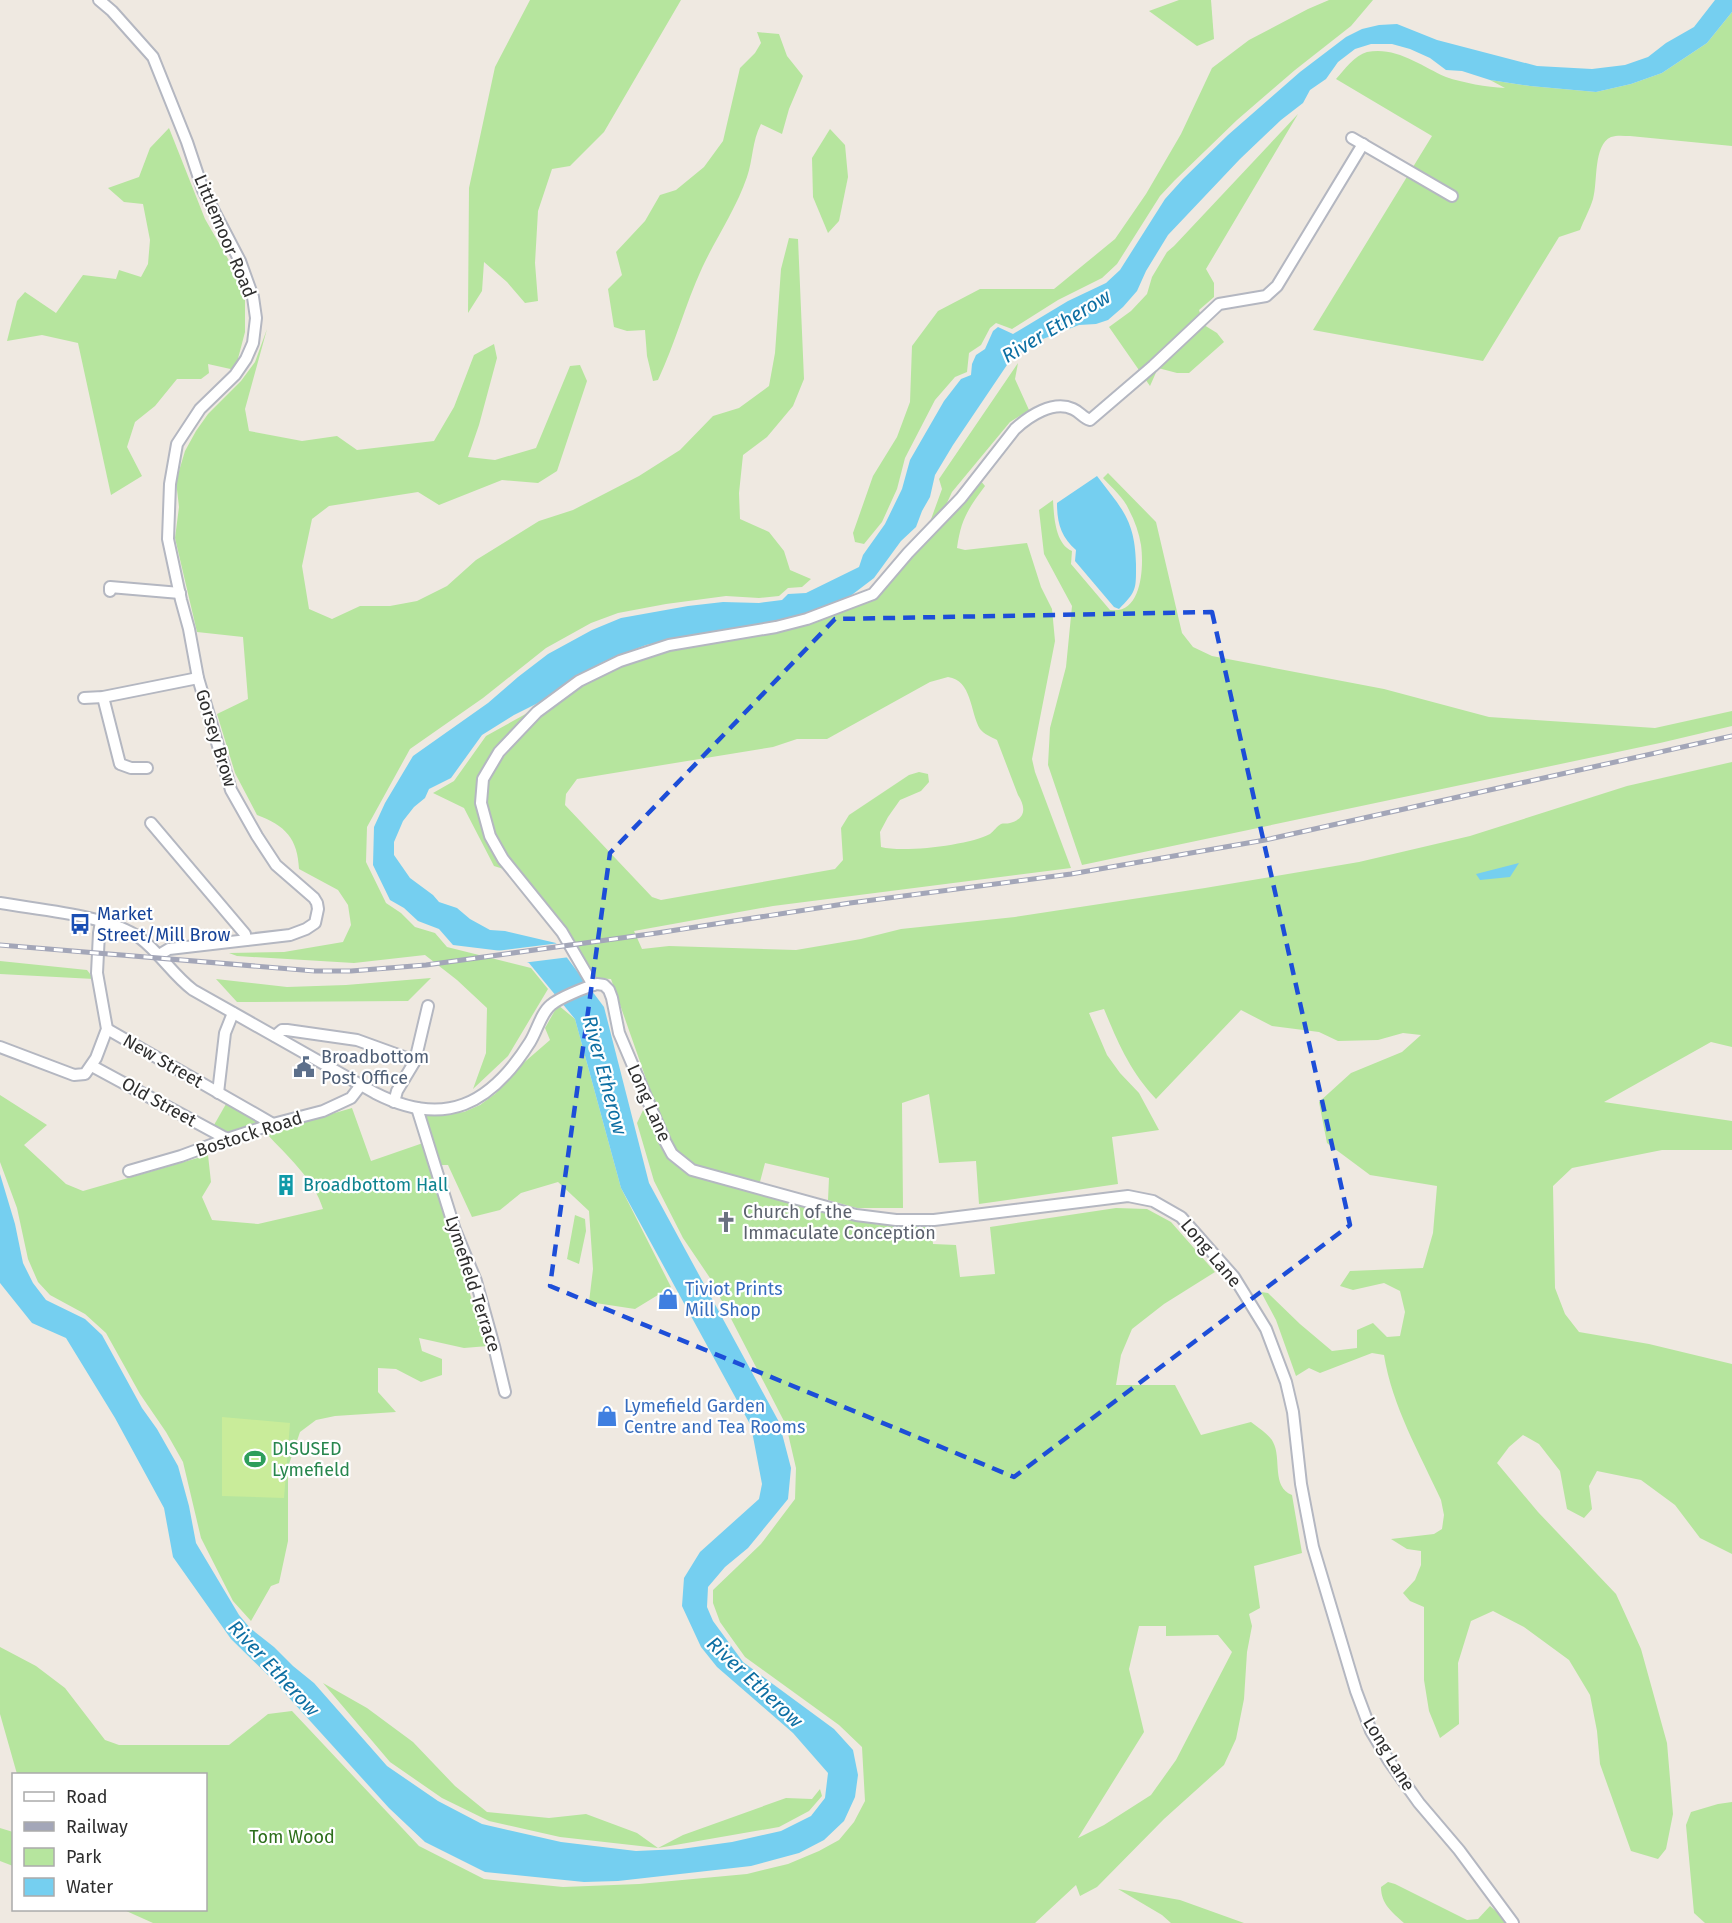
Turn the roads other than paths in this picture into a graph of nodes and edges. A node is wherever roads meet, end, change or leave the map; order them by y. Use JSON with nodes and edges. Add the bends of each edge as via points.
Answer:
{"nodes":[{"id":1,"x":99,"y":0,"type":"edge"},
{"id":2,"x":1352,"y":138,"type":"dead end"},
{"id":3,"x":1362,"y":144,"type":"junction"},
{"id":4,"x":1452,"y":196,"type":"dead end"},
{"id":5,"x":200,"y":409,"type":"joint"},
{"id":6,"x":110,"y":591,"type":"dead end"},
{"id":7,"x":180,"y":593,"type":"junction"},
{"id":8,"x":198,"y":678,"type":"junction"},
{"id":9,"x":103,"y":697,"type":"junction"},
{"id":10,"x":84,"y":698,"type":"dead end"},
{"id":11,"x":147,"y":768,"type":"dead end"},
{"id":12,"x":151,"y":823,"type":"dead end"},
{"id":13,"x":0,"y":903,"type":"edge"},
{"id":14,"x":101,"y":922,"type":"junction"},
{"id":15,"x":246,"y":940,"type":"junction"},
{"id":16,"x":159,"y":954,"type":"junction"},
{"id":17,"x":591,"y":986,"type":"junction"},
{"id":18,"x":428,"y":1006,"type":"dead end"},
{"id":19,"x":232,"y":1013,"type":"junction"},
{"id":20,"x":107,"y":1029,"type":"junction"},
{"id":21,"x":275,"y":1036,"type":"junction"},
{"id":22,"x":0,"y":1047,"type":"edge"},
{"id":23,"x":415,"y":1061,"type":"junction"},
{"id":24,"x":92,"y":1066,"type":"junction"},
{"id":25,"x":361,"y":1085,"type":"junction"},
{"id":26,"x":218,"y":1093,"type":"junction"},
{"id":27,"x":394,"y":1102,"type":"junction"},
{"id":28,"x":417,"y":1108,"type":"junction"},
{"id":29,"x":273,"y":1124,"type":"junction"},
{"id":30,"x":227,"y":1139,"type":"junction"},
{"id":31,"x":129,"y":1171,"type":"dead end"},
{"id":32,"x":505,"y":1392,"type":"dead end"},
{"id":33,"x":1513,"y":1923,"type":"edge"}],
"edges":[{"from":1,"to":5,"type":"street","name":"Littlemoor Road","via":[[153,57],[203,190],[240,261],[253,297],[256,318],[253,343],[246,359]]},
{"from":2,"to":3,"type":"street"},
{"from":3,"to":4,"type":"street"},
{"from":3,"to":17,"type":"street","via":[[1277,286],[1266,296],[1226,297],[1090,420],[1065,407],[1040,411],[1026,419],[961,498],[873,594],[807,619],[669,645],[620,661],[579,681],[537,712],[499,752],[483,778],[481,803],[490,836],[503,859],[562,932]]},
{"from":5,"to":7,"type":"street","name":"Gorsey Brow","via":[[177,444],[170,484],[168,539]]},
{"from":6,"to":7,"type":"street","via":[[110,586]]},
{"from":7,"to":8,"type":"street","name":"Gorsey Brow"},
{"from":8,"to":9,"type":"street"},
{"from":8,"to":15,"type":"street","name":"Gorsey Brow","via":[[231,790],[276,865],[317,903],[315,923],[306,929],[290,935]]},
{"from":9,"to":10,"type":"street"},
{"from":9,"to":11,"type":"street","via":[[120,764]]},
{"from":12,"to":15,"type":"street","via":[[245,934]]},
{"from":13,"to":14,"type":"street"},
{"from":14,"to":16,"type":"street","via":[[139,937]]},
{"from":14,"to":20,"type":"street","via":[[97,973]]},
{"from":15,"to":16,"type":"street","name":"Gorsey Brow","via":[[169,949]]},
{"from":16,"to":19,"type":"street","via":[[185,984]]},
{"from":17,"to":28,"type":"street","via":[[549,1008],[509,1071],[484,1094],[459,1107]]},
{"from":17,"to":33,"type":"street","name":"Long Lane","via":[[597,984],[609,990],[618,1033],[656,1123],[672,1154],[692,1170],[856,1215],[896,1220],[945,1218],[1128,1196],[1153,1201],[1181,1217],[1234,1277],[1266,1329],[1286,1382],[1313,1547],[1371,1731],[1419,1803]]},
{"from":18,"to":23,"type":"street"},
{"from":19,"to":21,"type":"street"},
{"from":19,"to":26,"type":"street","via":[[225,1034]]},
{"from":20,"to":24,"type":"street"},
{"from":20,"to":26,"type":"street","name":"New Street"},
{"from":21,"to":23,"type":"street","via":[[287,1030],[357,1040]]},
{"from":21,"to":25,"type":"street"},
{"from":22,"to":24,"type":"street","via":[[74,1075],[85,1074]]},
{"from":23,"to":27,"type":"street"},
{"from":24,"to":30,"type":"street","name":"Old Street"},
{"from":25,"to":27,"type":"street"},
{"from":25,"to":29,"type":"street","name":"Bostock Road","via":[[351,1098],[323,1111]]},
{"from":26,"to":29,"type":"street","name":"New Street"},
{"from":27,"to":28,"type":"street"},
{"from":28,"to":32,"type":"street","name":"Lymefield Terrace","via":[[455,1230],[476,1281]]},
{"from":29,"to":30,"type":"street","name":"Bostock Road"},
{"from":30,"to":31,"type":"street","name":"Bostock Road"}]}
